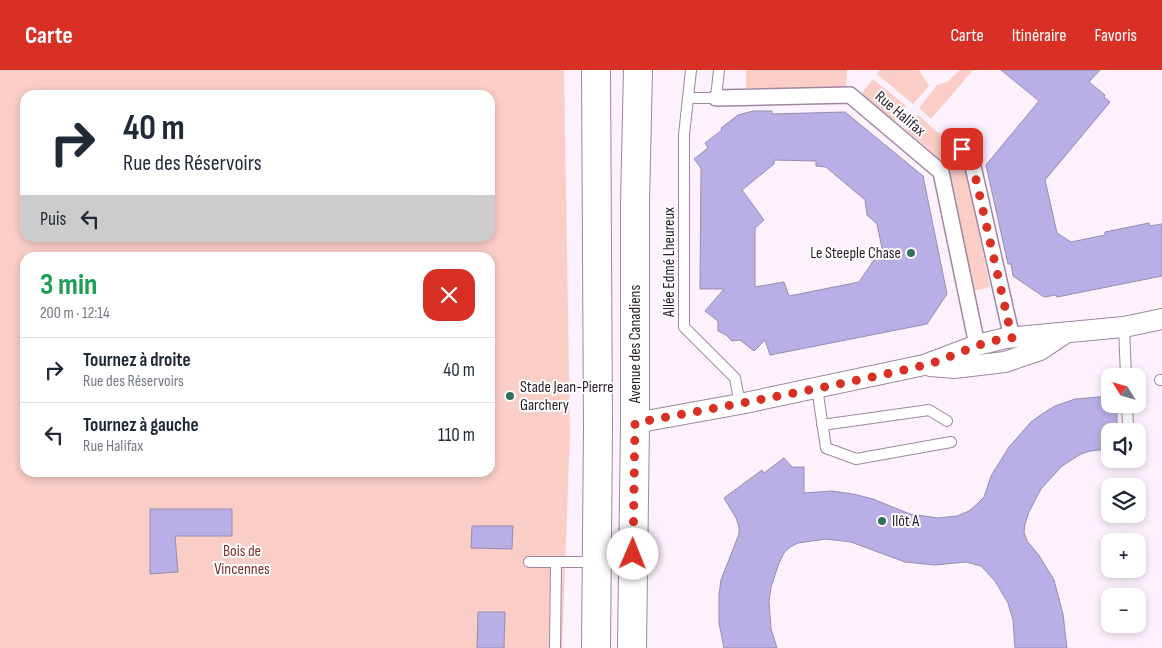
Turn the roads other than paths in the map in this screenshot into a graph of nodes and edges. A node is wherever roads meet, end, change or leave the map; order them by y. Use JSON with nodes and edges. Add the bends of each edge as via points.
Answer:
{"nodes":[{"id":1,"x":596,"y":70,"type":"edge"},
{"id":2,"x":638,"y":70,"type":"edge"},
{"id":3,"x":691,"y":70,"type":"edge"},
{"id":4,"x":719,"y":70,"type":"edge"},
{"id":5,"x":689,"y":98,"type":"junction"},
{"id":6,"x":716,"y":98,"type":"junction"},
{"id":7,"x":962,"y":149,"type":"dead end"},
{"id":8,"x":1162,"y":319,"type":"edge"},
{"id":9,"x":1124,"y":327,"type":"junction"},
{"id":10,"x":1066,"y":332,"type":"junction"},
{"id":11,"x":1012,"y":338,"type":"junction"},
{"id":12,"x":977,"y":345,"type":"junction"},
{"id":13,"x":924,"y":365,"type":"junction"},
{"id":14,"x":1126,"y":368,"type":"edge"},
{"id":15,"x":817,"y":388,"type":"junction"},
{"id":16,"x":740,"y":404,"type":"junction"},
{"id":17,"x":947,"y":421,"type":"dead end"},
{"id":18,"x":635,"y":423,"type":"junction"},
{"id":19,"x":822,"y":425,"type":"junction"},
{"id":20,"x":951,"y":442,"type":"dead end"},
{"id":21,"x":529,"y":562,"type":"dead end"},
{"id":22,"x":556,"y":562,"type":"junction"},
{"id":23,"x":597,"y":562,"type":"junction"},
{"id":24,"x":555,"y":648,"type":"edge"},
{"id":25,"x":596,"y":648,"type":"edge"},
{"id":26,"x":632,"y":648,"type":"edge"}],
"edges":[{"from":1,"to":23,"type":"main road"},
{"from":2,"to":18,"type":"main road","name":"Avenue des Canadiens"},
{"from":3,"to":5,"type":"lane","name":"Allée Edmé Lheureux"},
{"from":4,"to":6,"type":"lane"},
{"from":5,"to":6,"type":"lane"},
{"from":5,"to":16,"type":"lane","name":"Allée Edmé Lheureux","via":[[684,135],[684,327],[735,378]]},
{"from":6,"to":12,"type":"street","name":"Rue Halifax","via":[[850,95],[941,172]]},
{"from":7,"to":11,"type":"street","via":[[972,162]]},
{"from":8,"to":9,"type":"street"},
{"from":9,"to":10,"type":"street"},
{"from":9,"to":14,"type":"lane"},
{"from":10,"to":11,"type":"street"},
{"from":10,"to":13,"type":"street","via":[[1040,350],[1004,362],[954,368]]},
{"from":11,"to":12,"type":"street"},
{"from":12,"to":13,"type":"street"},
{"from":13,"to":15,"type":"street"},
{"from":15,"to":16,"type":"street"},
{"from":15,"to":19,"type":"lane"},
{"from":16,"to":18,"type":"street"},
{"from":17,"to":19,"type":"lane","via":[[929,410]]},
{"from":18,"to":26,"type":"main road","name":"Avenue des Canadiens"},
{"from":19,"to":20,"type":"lane","via":[[826,448],[856,459]]},
{"from":21,"to":22,"type":"lane"},
{"from":22,"to":23,"type":"lane"},
{"from":22,"to":24,"type":"lane"},
{"from":23,"to":25,"type":"main road"}]}
